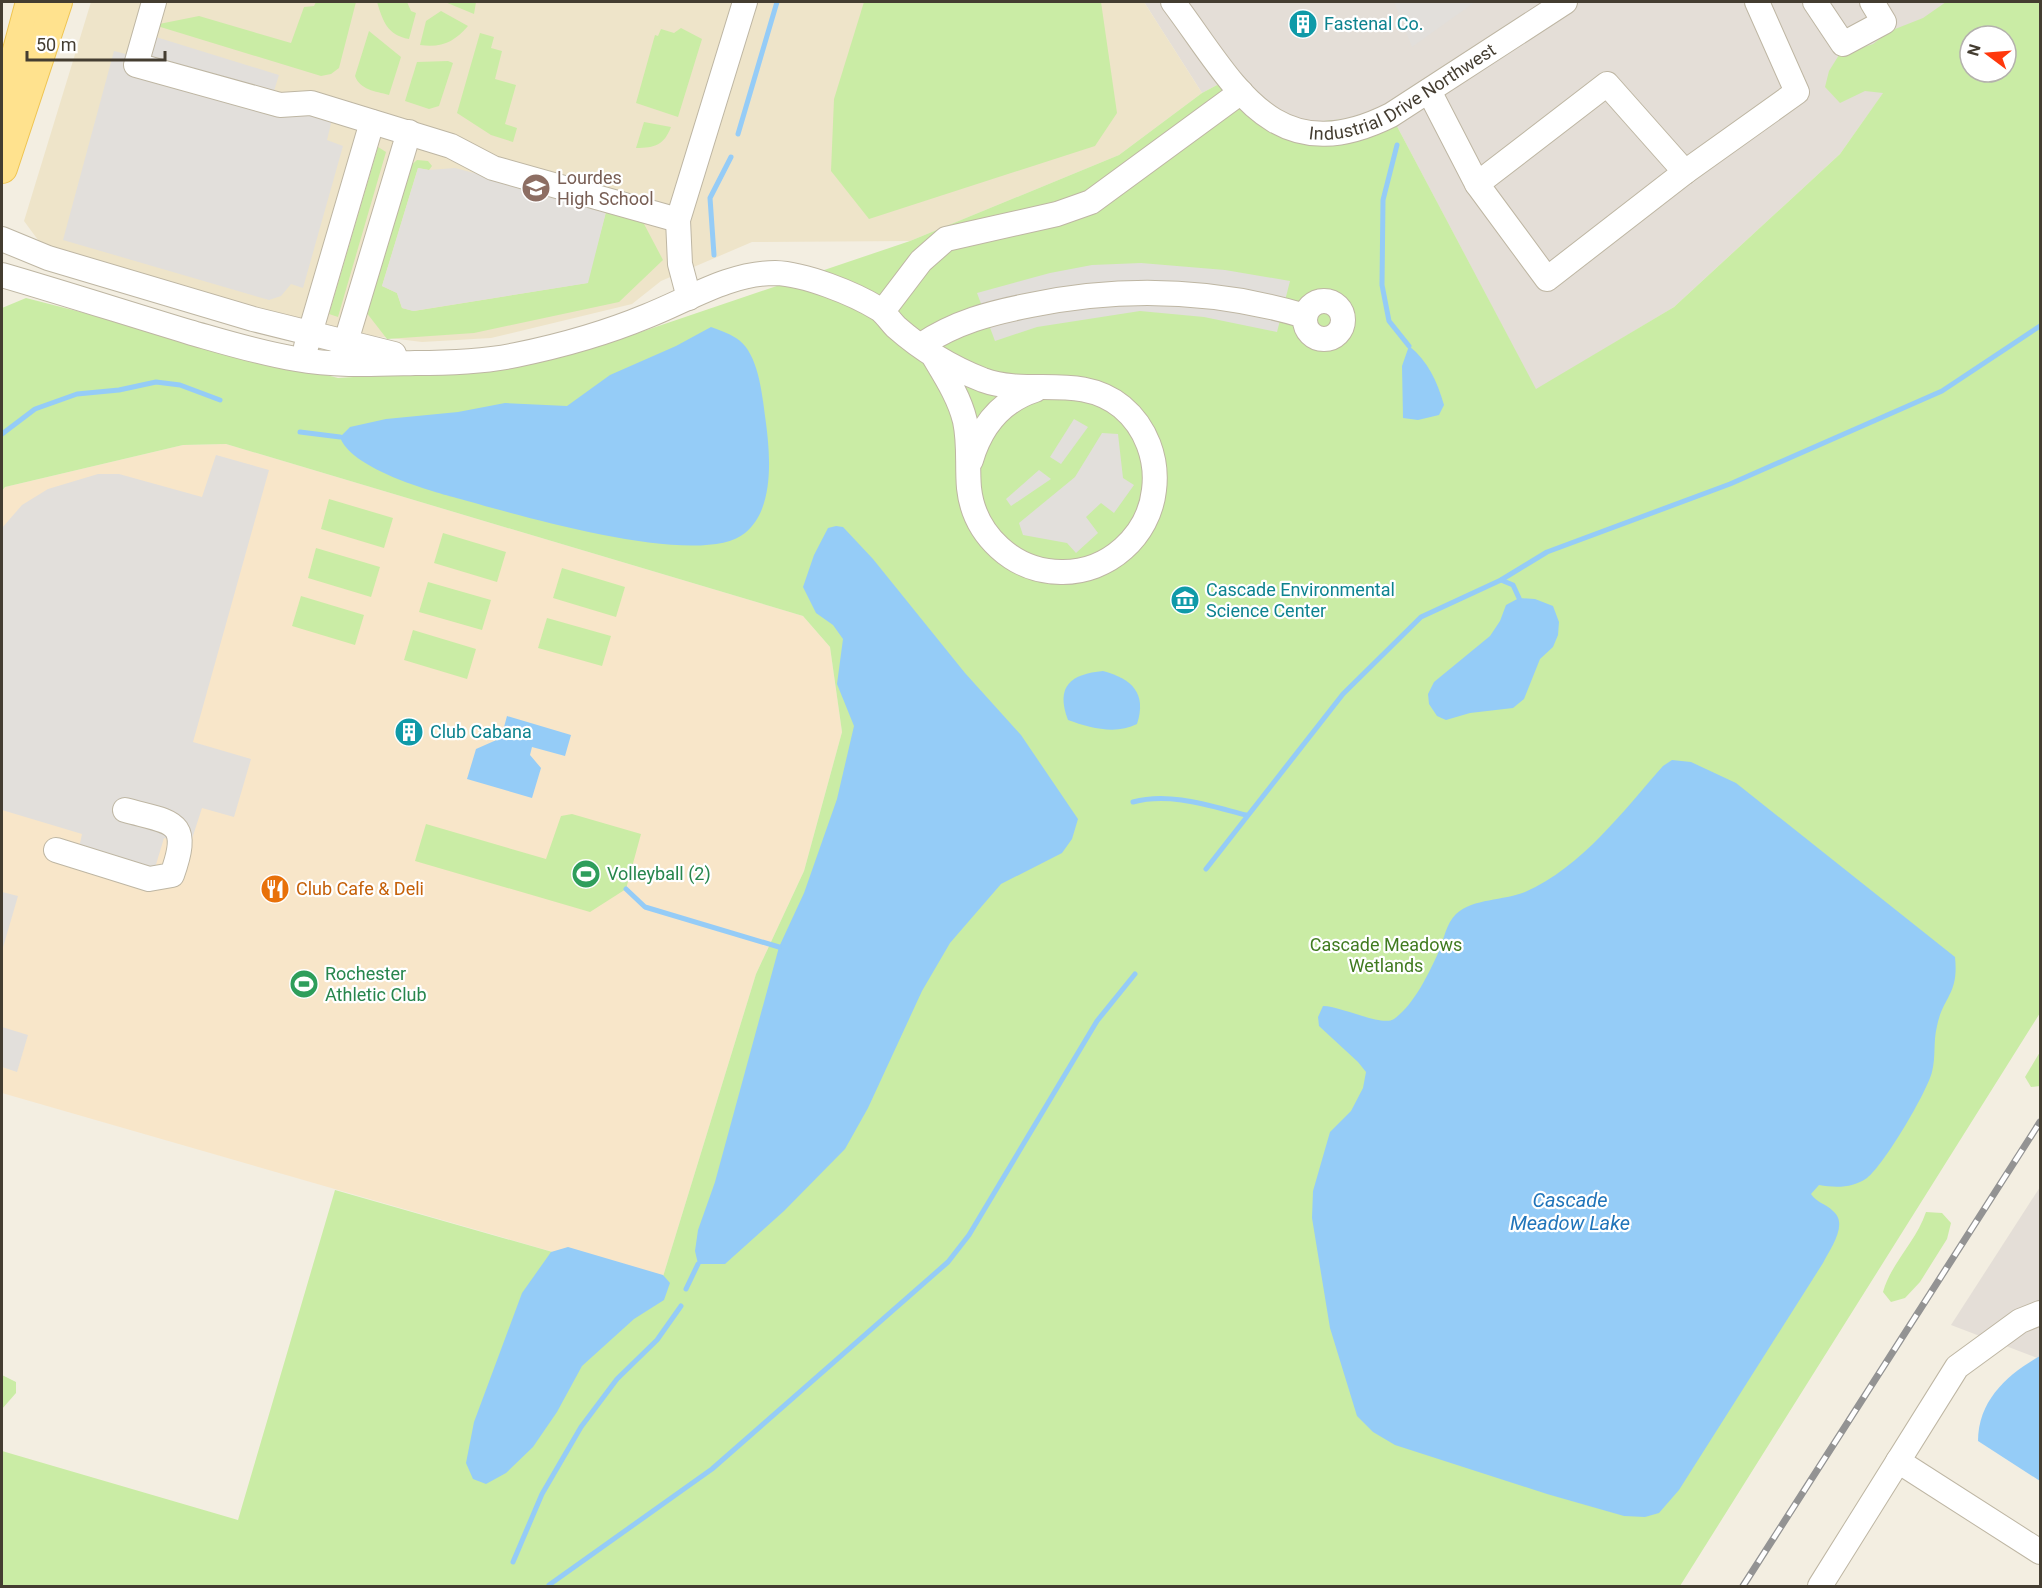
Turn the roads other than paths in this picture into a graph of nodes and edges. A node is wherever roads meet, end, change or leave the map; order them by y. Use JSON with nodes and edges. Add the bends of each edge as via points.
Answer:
{"nodes":[{"id":1,"x":31,"y":2,"type":"edge"},
{"id":2,"x":57,"y":2,"type":"edge"},
{"id":3,"x":153,"y":2,"type":"edge"},
{"id":4,"x":745,"y":2,"type":"edge"},
{"id":5,"x":1173,"y":2,"type":"edge"},
{"id":6,"x":1565,"y":2,"type":"edge"},
{"id":7,"x":1757,"y":2,"type":"edge"},
{"id":8,"x":1815,"y":2,"type":"edge"},
{"id":9,"x":1872,"y":2,"type":"edge"},
{"id":10,"x":1429,"y":91,"type":"junction"},
{"id":11,"x":1241,"y":92,"type":"junction"},
{"id":12,"x":2,"y":110,"type":"edge"},
{"id":13,"x":372,"y":122,"type":"junction"},
{"id":14,"x":409,"y":132,"type":"junction"},
{"id":15,"x":2,"y":168,"type":"edge"},
{"id":16,"x":1685,"y":172,"type":"junction"},
{"id":17,"x":1477,"y":184,"type":"junction"},
{"id":18,"x":678,"y":220,"type":"junction"},
{"id":19,"x":2,"y":239,"type":"edge"},
{"id":20,"x":2,"y":275,"type":"edge"},
{"id":21,"x":688,"y":298,"type":"junction"},
{"id":22,"x":883,"y":311,"type":"junction"},
{"id":23,"x":1305,"y":316,"type":"dead end"},
{"id":24,"x":309,"y":332,"type":"junction"},
{"id":25,"x":926,"y":349,"type":"junction"},
{"id":26,"x":343,"y":353,"type":"junction"},
{"id":27,"x":303,"y":360,"type":"junction"},
{"id":28,"x":1040,"y":388,"type":"junction"},
{"id":29,"x":970,"y":463,"type":"junction"},
{"id":30,"x":125,"y":810,"type":"dead end"},
{"id":31,"x":56,"y":850,"type":"dead end"},
{"id":32,"x":2040,"y":1313,"type":"edge"},
{"id":33,"x":1898,"y":1461,"type":"junction"},
{"id":34,"x":2040,"y":1552,"type":"edge"},
{"id":35,"x":1820,"y":1587,"type":"edge"}],
"edges":[{"from":1,"to":12,"type":"main road"},
{"from":2,"to":15,"type":"main road"},
{"from":3,"to":13,"type":"street","via":[[136,65],[280,105],[311,104]]},
{"from":4,"to":18,"type":"street"},
{"from":5,"to":11,"type":"street","name":"Industrial Drive Northwest"},
{"from":6,"to":10,"type":"street","name":"Industrial Drive Northwest"},
{"from":7,"to":16,"type":"street","via":[[1797,92]]},
{"from":8,"to":9,"type":"street","via":[[1843,44],[1884,22]]},
{"from":10,"to":11,"type":"street","name":"Industrial Drive Northwest","via":[[1367,127],[1324,134],[1304,134],[1279,125]]},
{"from":10,"to":17,"type":"street"},
{"from":11,"to":22,"type":"street","via":[[1091,202],[946,240],[921,261]]},
{"from":13,"to":14,"type":"street"},
{"from":13,"to":24,"type":"street"},
{"from":14,"to":18,"type":"street","via":[[451,146],[493,168]]},
{"from":14,"to":26,"type":"street"},
{"from":16,"to":17,"type":"street","via":[[1607,84]]},
{"from":16,"to":17,"type":"street","via":[[1547,279]]},
{"from":18,"to":21,"type":"street","via":[[678,254]]},
{"from":19,"to":24,"type":"street","via":[[48,258]]},
{"from":20,"to":27,"type":"street","via":[[251,350]]},
{"from":21,"to":22,"type":"street","via":[[733,279],[776,273],[842,290]]},
{"from":21,"to":26,"type":"street","via":[[645,317],[526,353],[453,363]]},
{"from":22,"to":25,"type":"street"},
{"from":23,"to":25,"type":"street","via":[[1267,305],[1193,293],[1147,291],[1076,296],[970,319]]},
{"from":24,"to":26,"type":"street"},
{"from":24,"to":27,"type":"street"},
{"from":25,"to":28,"type":"street","via":[[986,381]]},
{"from":25,"to":29,"type":"street","via":[[948,379],[964,418]]},
{"from":26,"to":27,"type":"street"},
{"from":28,"to":29,"type":"street","via":[[1010,401],[996,413],[976,444]]},
{"from":28,"to":29,"type":"street","via":[[1073,386],[1104,395],[1128,412],[1144,434],[1155,466],[1153,498],[1148,515],[1130,543],[1107,561],[1076,571],[1045,571],[1015,560],[992,541],[975,512],[968,483]]},
{"from":30,"to":31,"type":"street","via":[[173,824],[177,829],[182,849],[172,874],[148,879]]},
{"from":32,"to":33,"type":"street","via":[[2020,1321],[1957,1367]]},
{"from":33,"to":34,"type":"street"},
{"from":33,"to":35,"type":"street"}]}
